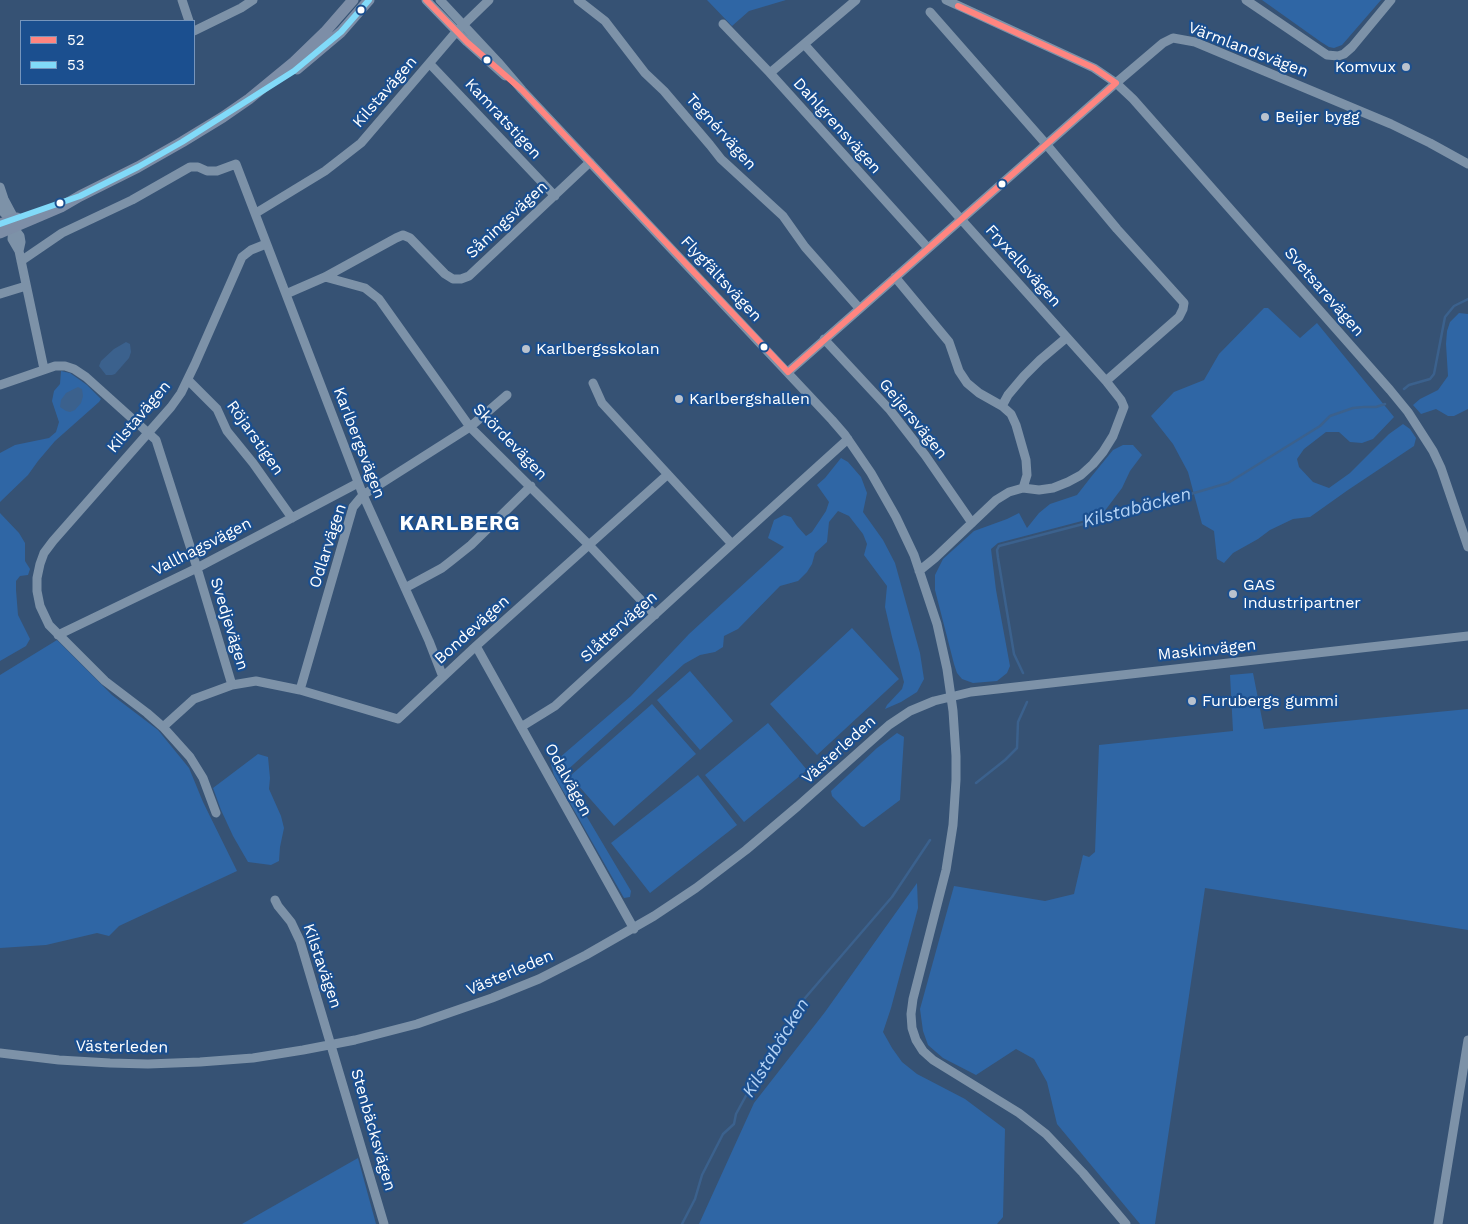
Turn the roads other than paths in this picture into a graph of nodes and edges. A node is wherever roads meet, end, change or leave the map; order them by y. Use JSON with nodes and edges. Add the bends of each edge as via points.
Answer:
{"nodes":[{"id":1,"x":182,"y":0,"type":"edge"},
{"id":2,"x":253,"y":0,"type":"edge"},
{"id":3,"x":353,"y":0,"type":"edge"},
{"id":4,"x":369,"y":0,"type":"edge"},
{"id":5,"x":426,"y":0,"type":"edge"},
{"id":6,"x":440,"y":0,"type":"edge"},
{"id":7,"x":489,"y":0,"type":"edge"},
{"id":8,"x":578,"y":0,"type":"edge"},
{"id":9,"x":856,"y":0,"type":"edge"},
{"id":10,"x":946,"y":0,"type":"edge"},
{"id":11,"x":1246,"y":0,"type":"edge"},
{"id":12,"x":1391,"y":0,"type":"edge"},
{"id":13,"x":960,"y":3,"type":"edge"},
{"id":14,"x":930,"y":12,"type":"dead end"},
{"id":15,"x":189,"y":20,"type":"edge"},
{"id":16,"x":464,"y":24,"type":"junction"},
{"id":17,"x":723,"y":24,"type":"dead end"},
{"id":18,"x":195,"y":30,"type":"edge"},
{"id":19,"x":456,"y":32,"type":"junction"},
{"id":20,"x":804,"y":44,"type":"junction"},
{"id":21,"x":430,"y":64,"type":"junction"},
{"id":22,"x":770,"y":73,"type":"junction"},
{"id":23,"x":1116,"y":83,"type":"junction"},
{"id":24,"x":522,"y":90,"type":"junction"},
{"id":25,"x":249,"y":99,"type":"junction"},
{"id":26,"x":1046,"y":144,"type":"junction"},
{"id":27,"x":590,"y":162,"type":"junction"},
{"id":28,"x":1468,"y":164,"type":"edge"},
{"id":29,"x":0,"y":186,"type":"edge"},
{"id":30,"x":555,"y":196,"type":"junction"},
{"id":31,"x":256,"y":213,"type":"junction"},
{"id":32,"x":961,"y":219,"type":"junction"},
{"id":33,"x":8,"y":224,"type":"edge"},
{"id":34,"x":0,"y":233,"type":"edge"},
{"id":35,"x":266,"y":244,"type":"junction"},
{"id":36,"x":928,"y":248,"type":"junction"},
{"id":37,"x":21,"y":261,"type":"junction"},
{"id":38,"x":325,"y":277,"type":"junction"},
{"id":39,"x":894,"y":277,"type":"junction"},
{"id":40,"x":26,"y":286,"type":"junction"},
{"id":41,"x":0,"y":294,"type":"edge"},
{"id":42,"x":286,"y":294,"type":"junction"},
{"id":43,"x":860,"y":308,"type":"junction"},
{"id":44,"x":1066,"y":338,"type":"junction"},
{"id":45,"x":824,"y":339,"type":"junction"},
{"id":46,"x":44,"y":369,"type":"junction"},
{"id":47,"x":788,"y":372,"type":"junction"},
{"id":48,"x":188,"y":380,"type":"junction"},
{"id":49,"x":1106,"y":381,"type":"junction"},
{"id":50,"x":593,"y":383,"type":"dead end"},
{"id":51,"x":0,"y":386,"type":"edge"},
{"id":52,"x":507,"y":396,"type":"dead end"},
{"id":53,"x":1002,"y":406,"type":"junction"},
{"id":54,"x":470,"y":427,"type":"junction"},
{"id":55,"x":148,"y":432,"type":"junction"},
{"id":56,"x":848,"y":439,"type":"junction"},
{"id":57,"x":667,"y":474,"type":"junction"},
{"id":58,"x":358,"y":482,"type":"junction"},
{"id":59,"x":531,"y":486,"type":"junction"},
{"id":60,"x":1023,"y":488,"type":"junction"},
{"id":61,"x":363,"y":496,"type":"junction"},
{"id":62,"x":292,"y":518,"type":"junction"},
{"id":63,"x":972,"y":523,"type":"junction"},
{"id":64,"x":732,"y":544,"type":"junction"},
{"id":65,"x":589,"y":545,"type":"junction"},
{"id":66,"x":1468,"y":547,"type":"edge"},
{"id":67,"x":197,"y":568,"type":"junction"},
{"id":68,"x":919,"y":571,"type":"junction"},
{"id":69,"x":405,"y":588,"type":"junction"},
{"id":70,"x":655,"y":615,"type":"junction"},
{"id":71,"x":58,"y":635,"type":"junction"},
{"id":72,"x":1468,"y":636,"type":"edge"},
{"id":73,"x":476,"y":646,"type":"junction"},
{"id":74,"x":443,"y":677,"type":"junction"},
{"id":75,"x":232,"y":685,"type":"junction"},
{"id":76,"x":300,"y":690,"type":"junction"},
{"id":77,"x":950,"y":697,"type":"junction"},
{"id":78,"x":162,"y":726,"type":"junction"},
{"id":79,"x":521,"y":727,"type":"junction"},
{"id":80,"x":216,"y":813,"type":"dead end"},
{"id":81,"x":275,"y":900,"type":"dead end"},
{"id":82,"x":634,"y":928,"type":"junction"},
{"id":83,"x":1468,"y":1040,"type":"edge"},
{"id":84,"x":332,"y":1045,"type":"junction"},
{"id":85,"x":0,"y":1053,"type":"edge"},
{"id":86,"x":384,"y":1224,"type":"edge"},
{"id":87,"x":1126,"y":1224,"type":"edge"},
{"id":88,"x":1438,"y":1224,"type":"edge"}],
"edges":[{"from":1,"to":15,"type":"street"},
{"from":2,"to":18,"type":"street"},
{"from":3,"to":25,"type":"main road","via":[[301,56]]},
{"from":4,"to":25,"type":"main road","via":[[322,49]]},
{"from":5,"to":19,"type":"street","name":"Flygfältsvägen"},
{"from":6,"to":16,"type":"street","name":"Flygfältsvägen"},
{"from":7,"to":16,"type":"street","name":"Kilstavägen"},
{"from":8,"to":43,"type":"street","name":"Tegnérvägen","via":[[605,21],[640,67],[721,159],[783,216]]},
{"from":9,"to":20,"type":"street"},
{"from":10,"to":13,"type":"street"},
{"from":11,"to":12,"type":"street","via":[[1327,55],[1338,56],[1352,47]]},
{"from":13,"to":23,"type":"street","via":[[1094,68]]},
{"from":14,"to":26,"type":"street"},
{"from":16,"to":19,"type":"street","name":"Kilstavägen"},
{"from":16,"to":24,"type":"street","name":"Flygfältsvägen"},
{"from":17,"to":22,"type":"street","name":"Dahlgrensvägen"},
{"from":19,"to":21,"type":"street","name":"Kilstavägen"},
{"from":19,"to":24,"type":"street","name":"Flygfältsvägen"},
{"from":20,"to":22,"type":"street"},
{"from":20,"to":32,"type":"street","name":"Fryxellsvägen"},
{"from":21,"to":30,"type":"street","name":"Kamratstigen"},
{"from":21,"to":31,"type":"street","name":"Kilstavägen","via":[[361,143],[325,171]]},
{"from":22,"to":36,"type":"street","name":"Dahlgrensvägen"},
{"from":23,"to":26,"type":"street","name":"Värmlandsvägen"},
{"from":23,"to":28,"type":"street","name":"Värmlandsvägen","via":[[1163,43],[1180,38],[1391,124]]},
{"from":23,"to":66,"type":"street","name":"Svetsarevägen","via":[[1231,208],[1401,403],[1441,468]]},
{"from":24,"to":27,"type":"street","name":"Flygfältsvägen"},
{"from":25,"to":33,"type":"main road","via":[[138,167],[80,196]]},
{"from":26,"to":32,"type":"street","name":"Värmlandsvägen"},
{"from":26,"to":49,"type":"street","via":[[1184,304],[1179,317]]},
{"from":27,"to":30,"type":"street","name":"Såningsvägen"},
{"from":27,"to":47,"type":"street","name":"Flygfältsvägen"},
{"from":29,"to":33,"type":"street","via":[[12,214]]},
{"from":30,"to":38,"type":"street","name":"Såningsvägen","via":[[469,276],[461,279],[452,279],[445,274],[410,238],[403,235]]},
{"from":31,"to":35,"type":"street"},
{"from":31,"to":37,"type":"street","via":[[236,164],[216,171],[190,167],[132,200],[62,232]]},
{"from":32,"to":36,"type":"street","name":"Värmlandsvägen"},
{"from":32,"to":44,"type":"street","name":"Fryxellsvägen"},
{"from":33,"to":34,"type":"main road"},
{"from":33,"to":37,"type":"street","via":[[20,236]]},
{"from":35,"to":42,"type":"street","name":"Karlbergsvägen"},
{"from":35,"to":48,"type":"street","name":"Kilstavägen","via":[[242,257]]},
{"from":36,"to":39,"type":"street","name":"Värmlandsvägen"},
{"from":37,"to":40,"type":"street"},
{"from":38,"to":42,"type":"street","name":"Såningsvägen"},
{"from":38,"to":54,"type":"street","name":"Skördevägen","via":[[364,288],[379,299]]},
{"from":39,"to":43,"type":"street","name":"Värmlandsvägen"},
{"from":39,"to":53,"type":"street","via":[[949,342],[959,371],[967,383]]},
{"from":40,"to":41,"type":"street"},
{"from":40,"to":46,"type":"street"},
{"from":42,"to":58,"type":"street","name":"Karlbergsvägen"},
{"from":43,"to":45,"type":"street","name":"Värmlandsvägen"},
{"from":44,"to":49,"type":"street","name":"Fryxellsvägen"},
{"from":44,"to":53,"type":"street","via":[[1024,376]]},
{"from":45,"to":47,"type":"street","name":"Värmlandsvägen"},
{"from":45,"to":63,"type":"street","name":"Geijersvägen","via":[[890,410]]},
{"from":46,"to":51,"type":"street","name":"Svedjevägen"},
{"from":46,"to":55,"type":"street","name":"Svedjevägen","via":[[65,366],[74,369]]},
{"from":47,"to":56,"type":"street","name":"Flygfältsvägen"},
{"from":48,"to":55,"type":"street","name":"Kilstavägen","via":[[171,407]]},
{"from":48,"to":62,"type":"street","name":"Röjarstigen","via":[[217,409],[227,431]]},
{"from":49,"to":60,"type":"street","name":"Fryxellsvägen","via":[[1124,407],[1103,452],[1081,475],[1068,482],[1039,490]]},
{"from":50,"to":57,"type":"street","via":[[602,403]]},
{"from":52,"to":54,"type":"street","name":"Odlarvägen"},
{"from":53,"to":60,"type":"street","via":[[1011,414],[1022,442],[1028,475]]},
{"from":54,"to":59,"type":"street","name":"Skördevägen"},
{"from":54,"to":61,"type":"street","name":"Odlarvägen"},
{"from":55,"to":67,"type":"street","name":"Svedjevägen","via":[[160,449]]},
{"from":55,"to":71,"type":"street","name":"Kilstavägen","via":[[44,553],[37,591],[44,616]]},
{"from":56,"to":64,"type":"street","name":"Slåttervägen"},
{"from":56,"to":68,"type":"street","name":"Flygfältsvägen","via":[[896,517]]},
{"from":57,"to":64,"type":"street"},
{"from":57,"to":65,"type":"street","name":"Bondevägen"},
{"from":58,"to":61,"type":"street","name":"Karlbergsvägen"},
{"from":58,"to":62,"type":"street","name":"Vallhagsvägen"},
{"from":59,"to":65,"type":"street","name":"Skördevägen"},
{"from":59,"to":69,"type":"street","via":[[471,545],[442,568]]},
{"from":60,"to":63,"type":"street","via":[[996,500]]},
{"from":61,"to":69,"type":"street","name":"Karlbergsvägen"},
{"from":61,"to":76,"type":"street","name":"Odlarvägen","via":[[349,521]]},
{"from":62,"to":67,"type":"street","name":"Vallhagsvägen"},
{"from":63,"to":68,"type":"street"},
{"from":64,"to":70,"type":"street","name":"Slåttervägen"},
{"from":65,"to":70,"type":"street","name":"Skördevägen"},
{"from":65,"to":73,"type":"street","name":"Bondevägen"},
{"from":67,"to":71,"type":"street","name":"Vallhagsvägen"},
{"from":67,"to":75,"type":"street","name":"Svedjevägen"},
{"from":68,"to":77,"type":"street","name":"Flygfältsvägen","via":[[943,646]]},
{"from":69,"to":74,"type":"street","name":"Karlbergsvägen"},
{"from":70,"to":79,"type":"street","name":"Slåttervägen","via":[[555,706]]},
{"from":71,"to":78,"type":"street","name":"Kilstavägen","via":[[104,681]]},
{"from":72,"to":77,"type":"street","name":"Maskinvägen"},
{"from":73,"to":74,"type":"street","name":"Bondevägen"},
{"from":73,"to":79,"type":"street","name":"Odalvägen"},
{"from":74,"to":76,"type":"street","name":"Bondevägen","via":[[398,719]]},
{"from":75,"to":76,"type":"street","name":"Bondevägen","via":[[263,682]]},
{"from":75,"to":78,"type":"street","name":"Bondevägen","via":[[194,699]]},
{"from":77,"to":82,"type":"street","name":"Västerleden","via":[[921,706],[894,721],[746,850],[696,888]]},
{"from":77,"to":87,"type":"street","name":"Flygfältsvägen","via":[[956,756],[953,825],[946,870],[913,999],[912,1028],[916,1040],[934,1060],[1019,1113],[1046,1134]]},
{"from":78,"to":80,"type":"street","name":"Kilstavägen","via":[[197,768]]},
{"from":79,"to":82,"type":"street","name":"Odalvägen"},
{"from":81,"to":84,"type":"street","name":"Kilstavägen","via":[[300,941]]},
{"from":82,"to":84,"type":"street","name":"Västerleden","via":[[563,967],[492,998],[417,1024]]},
{"from":83,"to":88,"type":"street"},
{"from":84,"to":85,"type":"street","name":"Västerleden","via":[[252,1058],[148,1064],[68,1061]]},
{"from":84,"to":86,"type":"street","name":"Stenbäcksvägen"}]}
